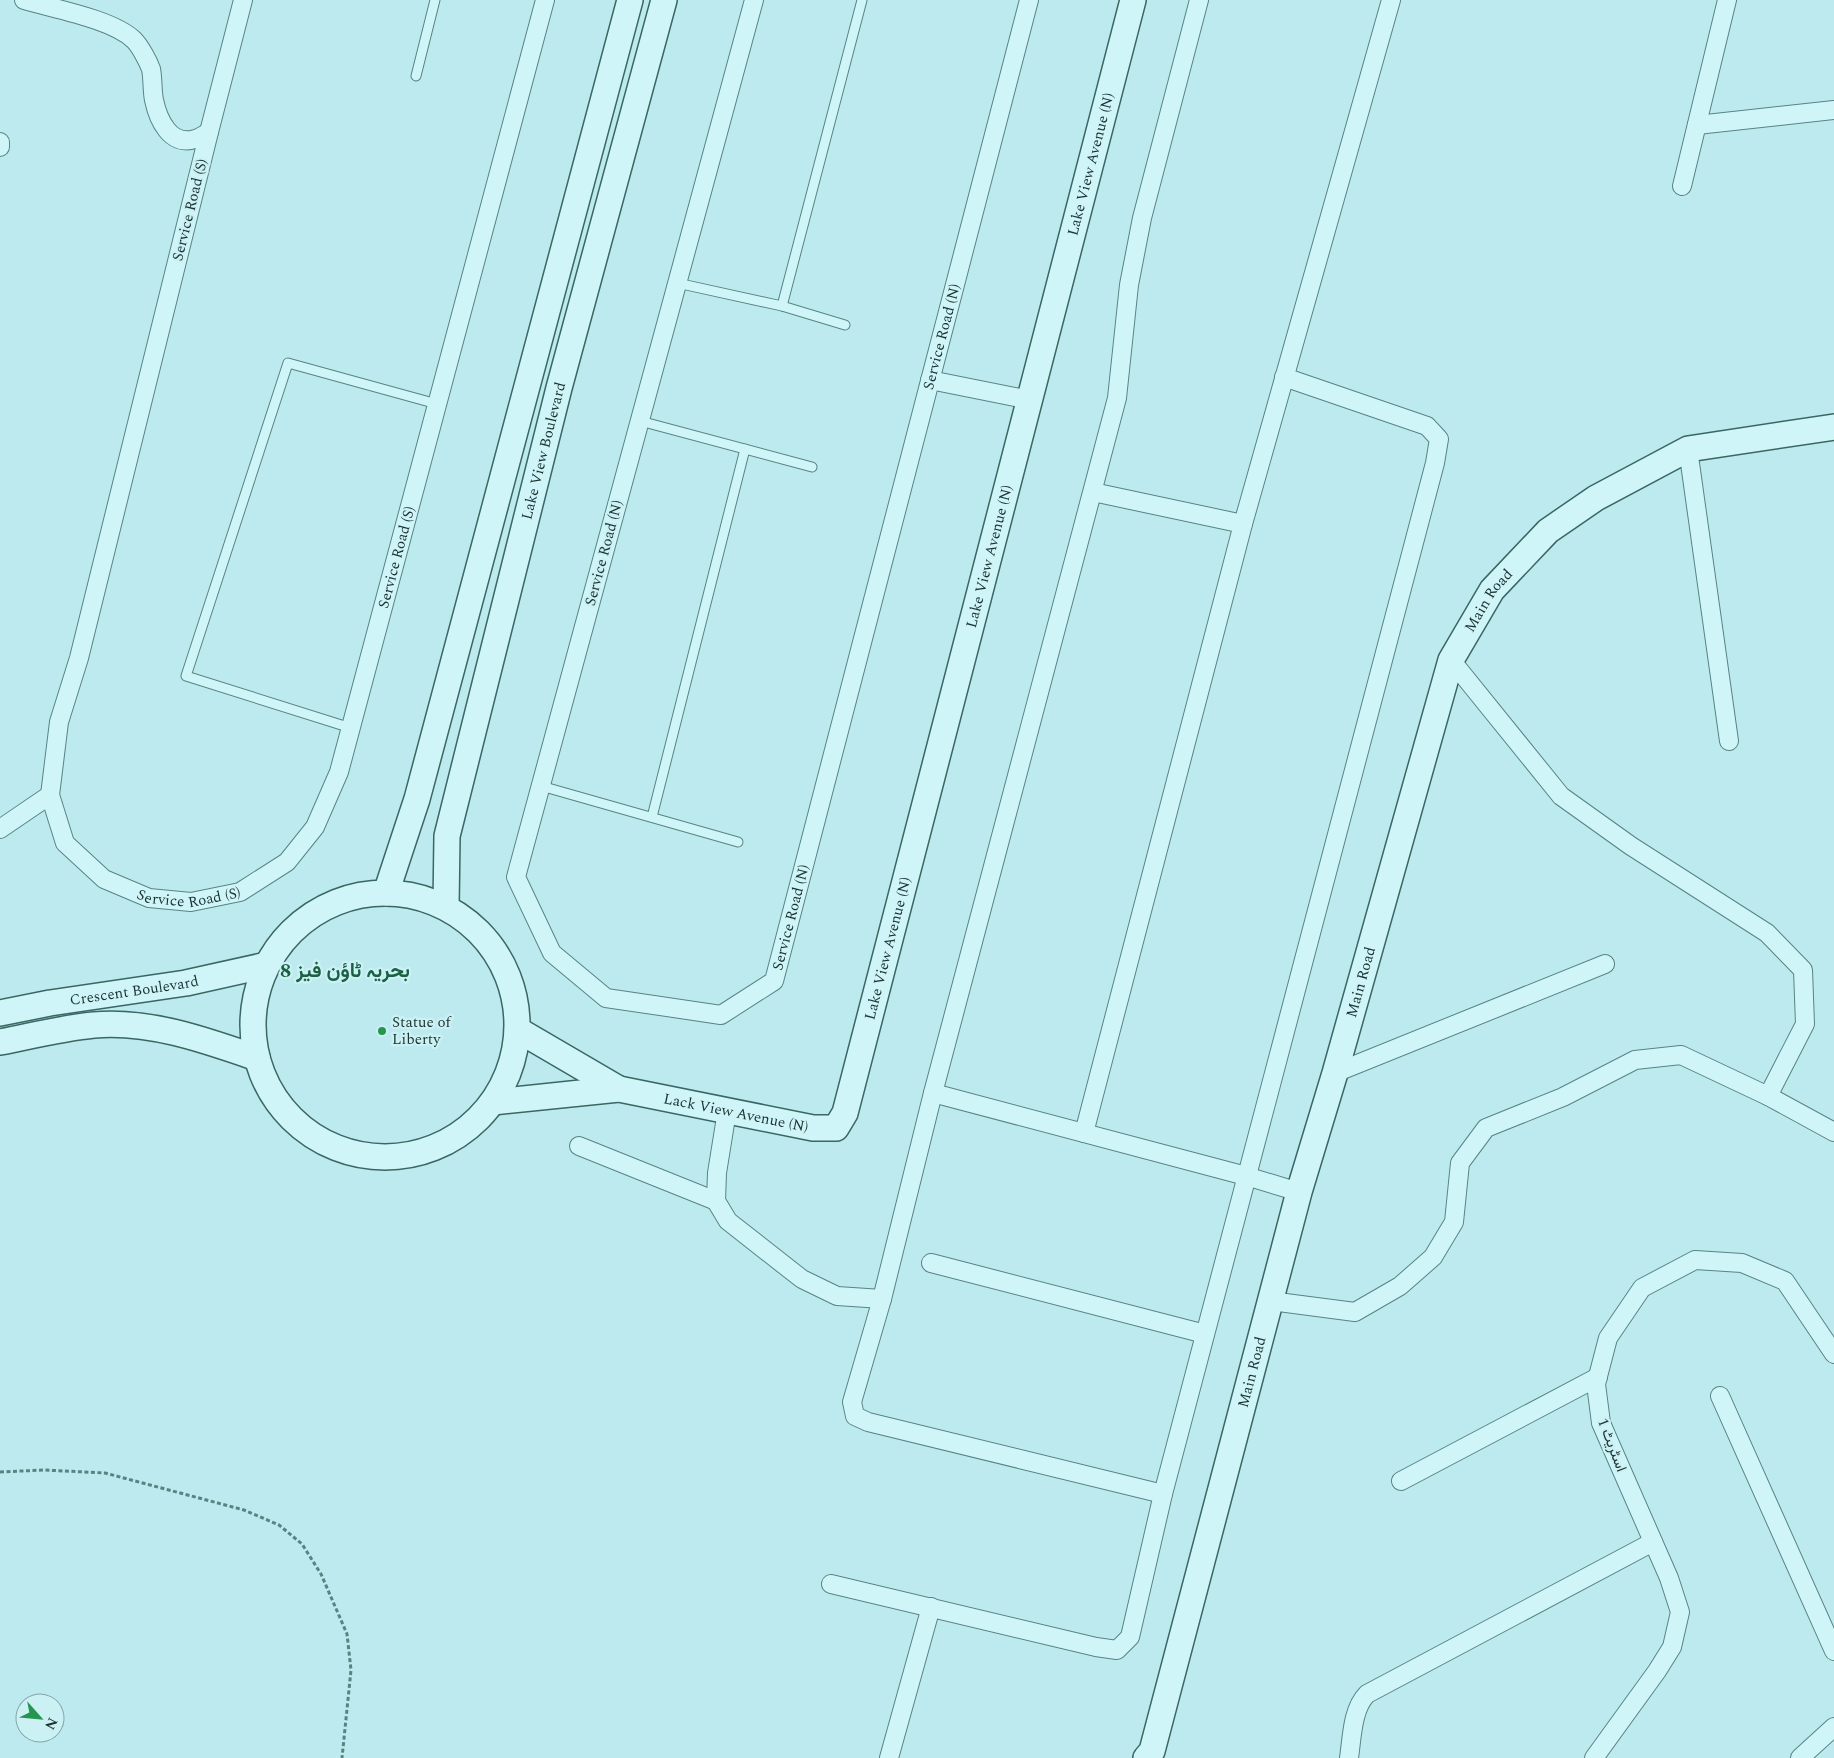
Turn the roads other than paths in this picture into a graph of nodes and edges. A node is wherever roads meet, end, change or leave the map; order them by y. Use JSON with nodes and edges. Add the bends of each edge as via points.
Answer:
{"nodes":[{"id":1,"x":24,"y":0,"type":"edge"},
{"id":2,"x":243,"y":0,"type":"edge"},
{"id":3,"x":435,"y":0,"type":"edge"},
{"id":4,"x":545,"y":0,"type":"edge"},
{"id":5,"x":630,"y":0,"type":"edge"},
{"id":6,"x":664,"y":0,"type":"edge"},
{"id":7,"x":754,"y":0,"type":"edge"},
{"id":8,"x":862,"y":0,"type":"edge"},
{"id":9,"x":1029,"y":0,"type":"edge"},
{"id":10,"x":1133,"y":0,"type":"edge"},
{"id":11,"x":1199,"y":0,"type":"edge"},
{"id":12,"x":1391,"y":0,"type":"edge"},
{"id":13,"x":1727,"y":0,"type":"edge"},
{"id":14,"x":416,"y":76,"type":"dead end"},
{"id":15,"x":1834,"y":110,"type":"edge"},
{"id":16,"x":1696,"y":125,"type":"junction"},
{"id":17,"x":209,"y":132,"type":"junction"},
{"id":18,"x":0,"y":142,"type":"edge"},
{"id":19,"x":0,"y":147,"type":"edge"},
{"id":20,"x":1682,"y":186,"type":"dead end"},
{"id":21,"x":677,"y":283,"type":"junction"},
{"id":22,"x":782,"y":306,"type":"junction"},
{"id":23,"x":845,"y":325,"type":"dead end"},
{"id":24,"x":1284,"y":377,"type":"junction"},
{"id":25,"x":930,"y":380,"type":"junction"},
{"id":26,"x":1030,"y":400,"type":"junction"},
{"id":27,"x":437,"y":404,"type":"junction"},
{"id":28,"x":640,"y":421,"type":"junction"},
{"id":29,"x":1834,"y":427,"type":"edge"},
{"id":30,"x":745,"y":449,"type":"junction"},
{"id":31,"x":1688,"y":449,"type":"junction"},
{"id":32,"x":812,"y":467,"type":"dead end"},
{"id":33,"x":1093,"y":492,"type":"junction"},
{"id":34,"x":1243,"y":524,"type":"junction"},
{"id":35,"x":1450,"y":660,"type":"junction"},
{"id":36,"x":351,"y":728,"type":"junction"},
{"id":37,"x":1729,"y":741,"type":"dead end"},
{"id":38,"x":541,"y":786,"type":"junction"},
{"id":39,"x":50,"y":795,"type":"junction"},
{"id":40,"x":652,"y":817,"type":"junction"},
{"id":41,"x":0,"y":829,"type":"edge"},
{"id":42,"x":738,"y":842,"type":"dead end"},
{"id":43,"x":386,"y":892,"type":"junction"},
{"id":44,"x":446,"y":907,"type":"junction"},
{"id":45,"x":1605,"y":964,"type":"dead end"},
{"id":46,"x":267,"y":965,"type":"junction"},
{"id":47,"x":0,"y":1013,"type":"edge"},
{"id":48,"x":518,"y":1030,"type":"junction"},
{"id":49,"x":0,"y":1042,"type":"edge"},
{"id":50,"x":257,"y":1058,"type":"junction"},
{"id":51,"x":1335,"y":1073,"type":"junction"},
{"id":52,"x":619,"y":1088,"type":"junction"},
{"id":53,"x":933,"y":1094,"type":"junction"},
{"id":54,"x":1768,"y":1096,"type":"junction"},
{"id":55,"x":493,"y":1102,"type":"junction"},
{"id":56,"x":728,"y":1111,"type":"junction"},
{"id":57,"x":845,"y":1114,"type":"joint"},
{"id":58,"x":1834,"y":1132,"type":"edge"},
{"id":59,"x":1084,"y":1133,"type":"junction"},
{"id":60,"x":579,"y":1146,"type":"dead end"},
{"id":61,"x":1246,"y":1176,"type":"junction"},
{"id":62,"x":1299,"y":1192,"type":"junction"},
{"id":63,"x":716,"y":1201,"type":"junction"},
{"id":64,"x":931,"y":1263,"type":"dead end"},
{"id":65,"x":882,"y":1299,"type":"junction"},
{"id":66,"x":1270,"y":1300,"type":"junction"},
{"id":67,"x":1205,"y":1334,"type":"junction"},
{"id":68,"x":1834,"y":1354,"type":"edge"},
{"id":69,"x":1598,"y":1377,"type":"junction"},
{"id":70,"x":1720,"y":1396,"type":"dead end"},
{"id":71,"x":1401,"y":1481,"type":"dead end"},
{"id":72,"x":1163,"y":1494,"type":"junction"},
{"id":73,"x":1653,"y":1542,"type":"junction"},
{"id":74,"x":831,"y":1584,"type":"dead end"},
{"id":75,"x":931,"y":1607,"type":"junction"},
{"id":76,"x":1834,"y":1651,"type":"edge"},
{"id":77,"x":1834,"y":1727,"type":"edge"},
{"id":78,"x":889,"y":1758,"type":"edge"},
{"id":79,"x":1146,"y":1758,"type":"edge"},
{"id":80,"x":1349,"y":1758,"type":"edge"},
{"id":81,"x":1594,"y":1758,"type":"edge"},
{"id":82,"x":1800,"y":1758,"type":"edge"}],
"edges":[{"from":1,"to":17,"type":"street","via":[[121,30],[136,41],[151,68],[154,101],[160,121],[169,134],[194,140]]},
{"from":2,"to":17,"type":"street","name":"Service Road (S)"},
{"from":3,"to":14,"type":"lane"},
{"from":4,"to":27,"type":"street","name":"Service Road (S)"},
{"from":5,"to":43,"type":"street","name":"Lake View Boulevard","via":[[416,799]]},
{"from":6,"to":44,"type":"street","name":"Lake View Boulevard","via":[[559,388],[447,836]]},
{"from":7,"to":21,"type":"street","name":"Service Road (N)"},
{"from":8,"to":22,"type":"lane"},
{"from":9,"to":25,"type":"street","name":"Service Road (N)"},
{"from":10,"to":26,"type":"street","name":"Lake View Avenue (N)"},
{"from":11,"to":33,"type":"street","via":[[1142,218],[1129,285],[1117,398]]},
{"from":12,"to":24,"type":"street"},
{"from":13,"to":16,"type":"street"},
{"from":15,"to":16,"type":"street"},
{"from":16,"to":20,"type":"street"},
{"from":17,"to":39,"type":"street","name":"Service Road (S)","via":[[79,658],[59,722]]},
{"from":18,"to":19,"type":"street"},
{"from":21,"to":22,"type":"lane"},
{"from":21,"to":28,"type":"street","name":"Service Road (N)"},
{"from":22,"to":23,"type":"lane"},
{"from":24,"to":34,"type":"street"},
{"from":24,"to":61,"type":"street","via":[[1427,426],[1439,440]]},
{"from":25,"to":26,"type":"street"},
{"from":25,"to":38,"type":"street","name":"Service Road (N)","via":[[774,981],[721,1015],[606,998],[599,993],[552,953],[516,877]]},
{"from":26,"to":57,"type":"street","name":"Lake View Avenue (N)"},
{"from":27,"to":36,"type":"street","name":"Service Road (S)"},
{"from":27,"to":36,"type":"lane","via":[[288,363],[186,676]]},
{"from":28,"to":30,"type":"lane"},
{"from":28,"to":38,"type":"street","name":"Service Road (N)"},
{"from":29,"to":31,"type":"street","name":"Main Road"},
{"from":30,"to":32,"type":"lane"},
{"from":30,"to":40,"type":"lane"},
{"from":31,"to":35,"type":"street","name":"Main Road","via":[[1596,498],[1548,531],[1492,590]]},
{"from":31,"to":37,"type":"street"},
{"from":33,"to":34,"type":"street"},
{"from":33,"to":53,"type":"street"},
{"from":34,"to":59,"type":"street"},
{"from":35,"to":51,"type":"street","name":"Main Road"},
{"from":35,"to":54,"type":"street","via":[[1561,796],[1631,846],[1767,933],[1803,970],[1805,1024]]},
{"from":36,"to":39,"type":"street","name":"Service Road (S)","via":[[339,772],[315,827],[287,862],[240,892],[190,902],[149,898],[104,879],[65,843]]},
{"from":38,"to":40,"type":"lane"},
{"from":39,"to":41,"type":"street"},
{"from":40,"to":42,"type":"lane"},
{"from":43,"to":44,"type":"street","via":[[407,894]]},
{"from":43,"to":46,"type":"street","via":[[338,901],[316,912],[280,945]]},
{"from":44,"to":48,"type":"street","via":[[467,920],[500,958],[510,981]]},
{"from":45,"to":51,"type":"street"},
{"from":46,"to":47,"type":"street","name":"Crescent Boulevard","via":[[186,983]]},
{"from":46,"to":50,"type":"street","via":[[253,1011]]},
{"from":48,"to":52,"type":"street","name":"Lack View Avenue (N)"},
{"from":48,"to":55,"type":"street","via":[[506,1080]]},
{"from":49,"to":50,"type":"street","name":"Crescent Boulevard","via":[[94,1025],[131,1026],[204,1039]]},
{"from":50,"to":55,"type":"street","via":[[267,1086],[284,1112],[306,1132],[332,1147],[360,1156],[390,1158],[420,1154],[448,1142],[473,1125]]},
{"from":51,"to":62,"type":"street","name":"Main Road"},
{"from":52,"to":55,"type":"street","name":"Lack View Avenue (N)"},
{"from":52,"to":56,"type":"street","name":"Lack View Avenue (N)"},
{"from":53,"to":59,"type":"street"},
{"from":53,"to":65,"type":"street"},
{"from":54,"to":58,"type":"street"},
{"from":54,"to":66,"type":"street","via":[[1681,1055],[1635,1060],[1563,1097],[1486,1128],[1460,1163],[1454,1222],[1433,1257],[1400,1286],[1355,1312]]},
{"from":56,"to":57,"type":"street","name":"Lack View Avenue (N)","via":[[813,1128],[836,1128]]},
{"from":56,"to":63,"type":"street","via":[[717,1173]]},
{"from":59,"to":61,"type":"street"},
{"from":60,"to":63,"type":"street"},
{"from":61,"to":62,"type":"street"},
{"from":61,"to":67,"type":"street"},
{"from":62,"to":66,"type":"street","name":"Main Road"},
{"from":63,"to":65,"type":"street","via":[[728,1221],[802,1279],[838,1296]]},
{"from":64,"to":67,"type":"street"},
{"from":65,"to":72,"type":"street","via":[[852,1402],[855,1416],[868,1422]]},
{"from":66,"to":79,"type":"street","name":"Main Road","via":[[1152,1751]]},
{"from":67,"to":72,"type":"street"},
{"from":68,"to":69,"type":"street","name":"اسٹریٹ 1","via":[[1785,1281],[1742,1263],[1695,1260],[1642,1288],[1608,1338]]},
{"from":69,"to":71,"type":"street"},
{"from":69,"to":73,"type":"street","name":"اسٹریٹ 1","via":[[1601,1423]]},
{"from":70,"to":76,"type":"street"},
{"from":72,"to":75,"type":"street","via":[[1130,1637],[1118,1650]]},
{"from":73,"to":80,"type":"street","via":[[1367,1694],[1357,1710]]},
{"from":73,"to":81,"type":"street","name":"اسٹریٹ 1","via":[[1680,1612],[1672,1647]]},
{"from":74,"to":75,"type":"street"},
{"from":75,"to":78,"type":"street"},
{"from":77,"to":82,"type":"street"}]}
